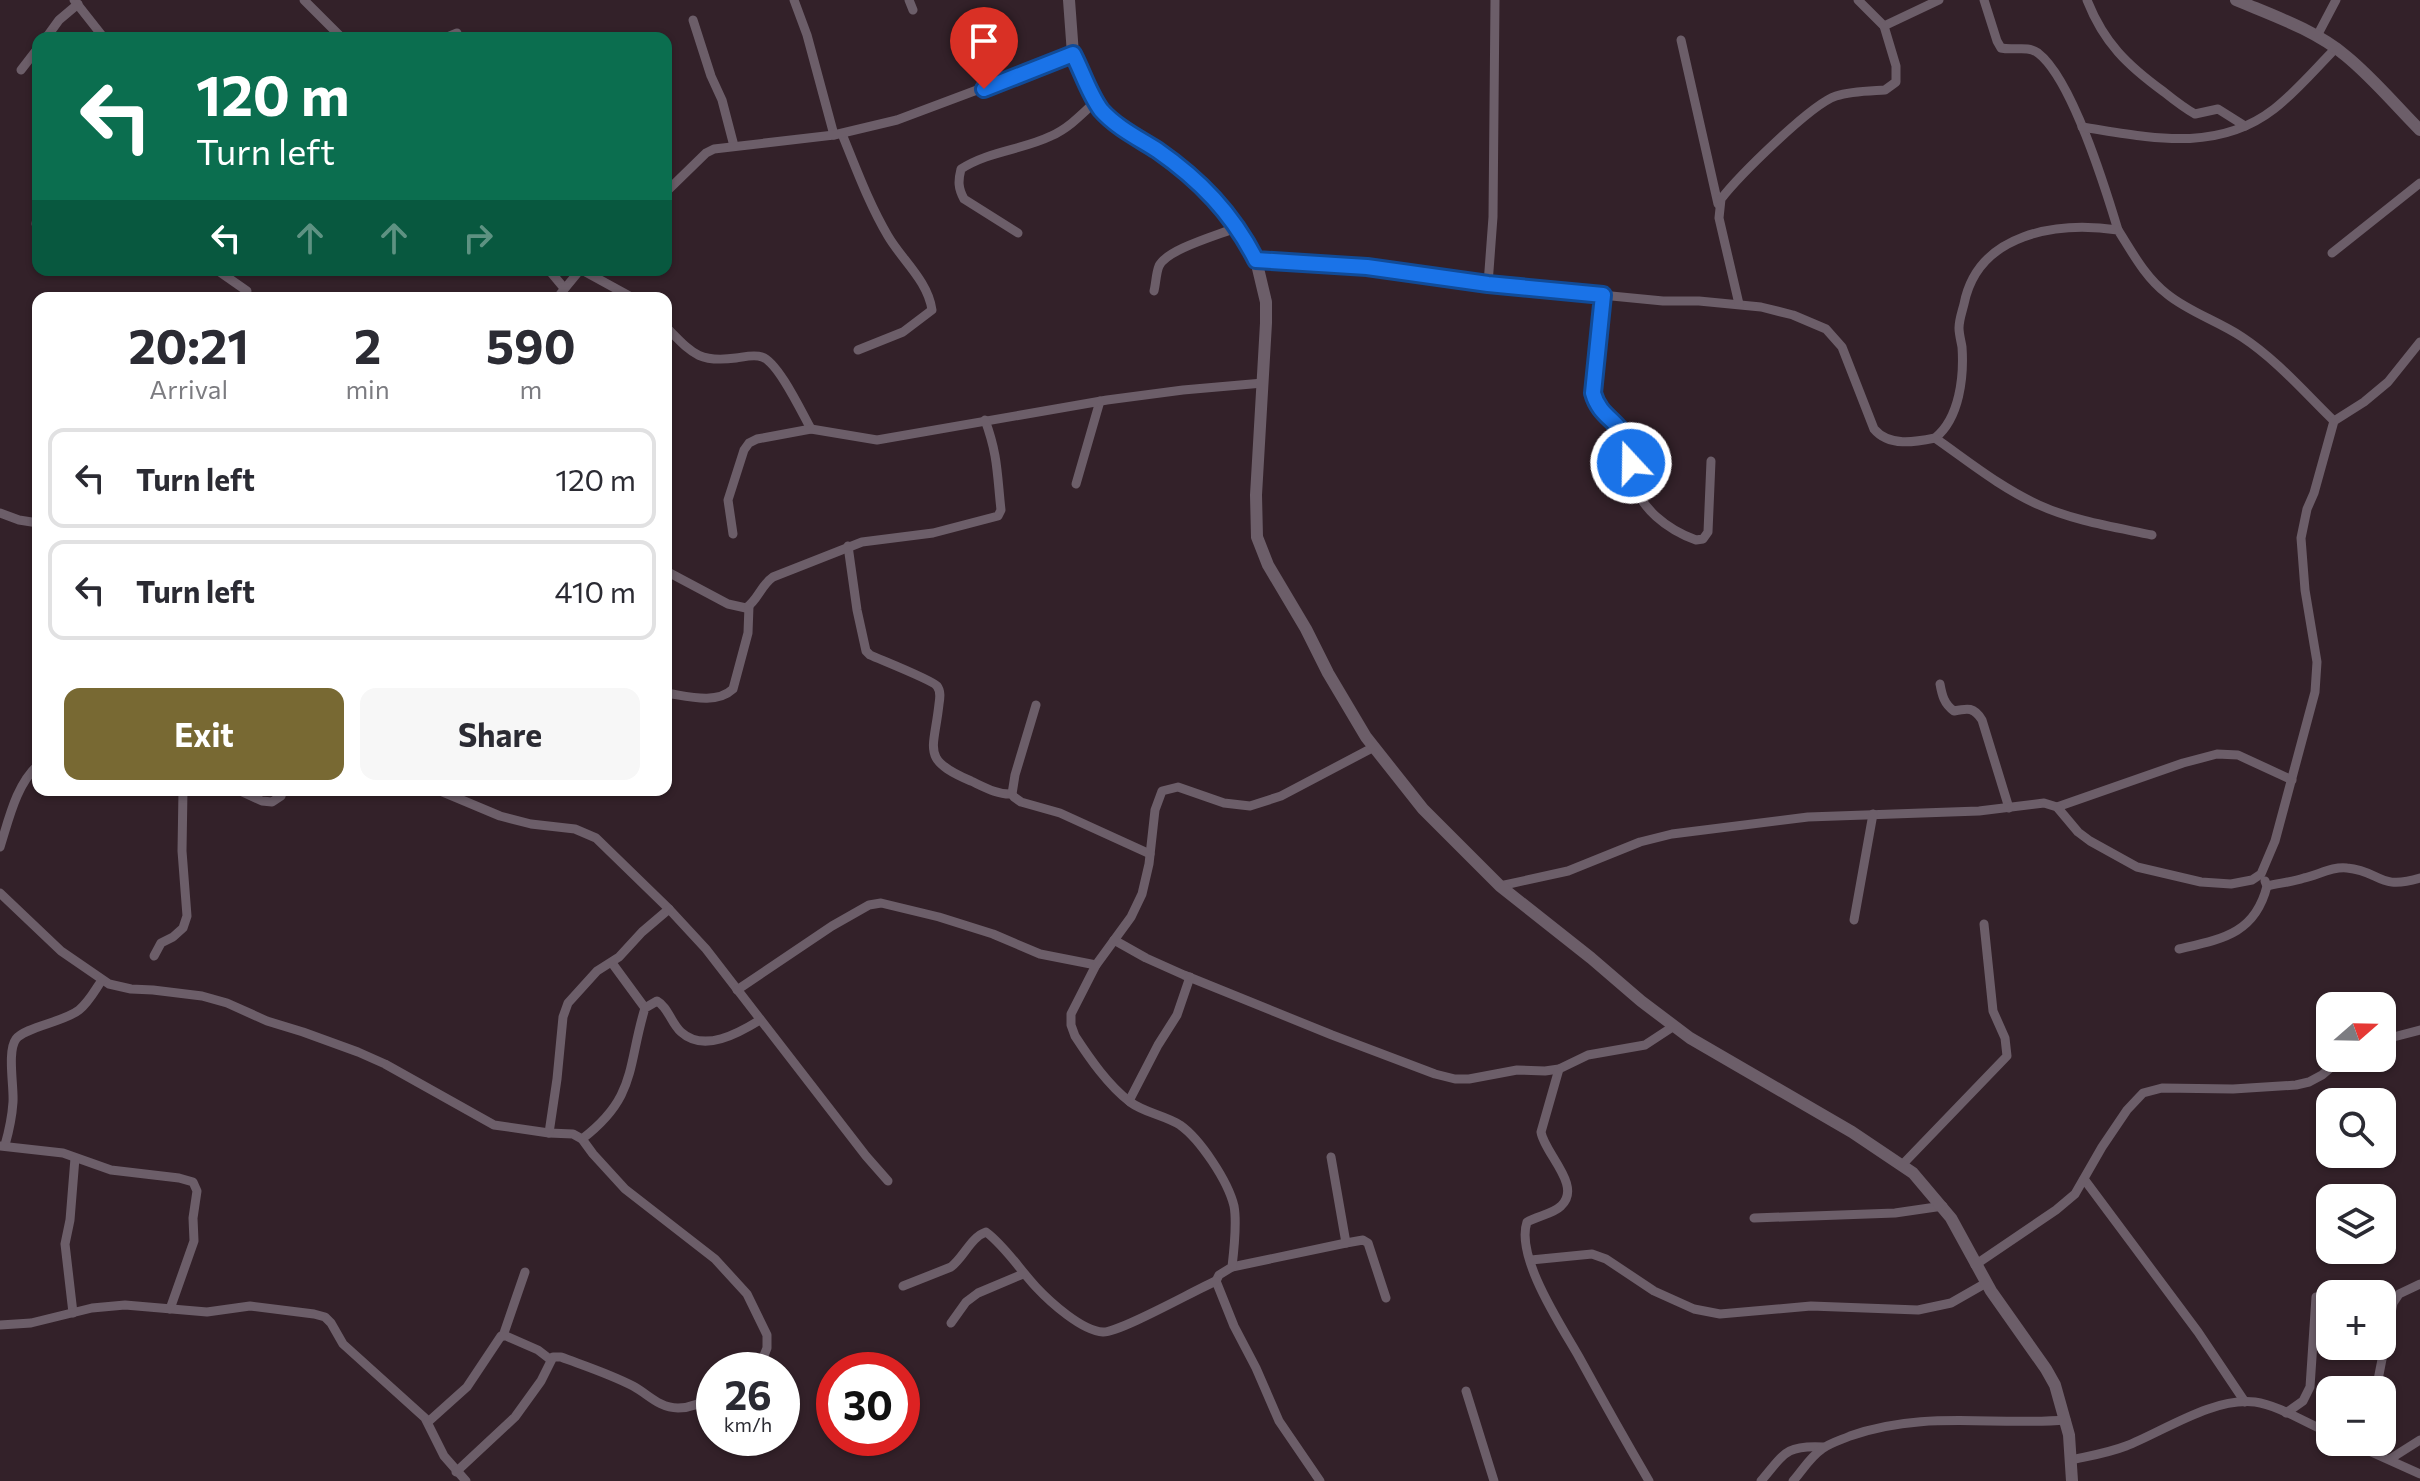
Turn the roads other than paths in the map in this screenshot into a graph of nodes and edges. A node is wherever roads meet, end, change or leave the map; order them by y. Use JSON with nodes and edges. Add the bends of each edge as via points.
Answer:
{"nodes":[{"id":1,"x":304,"y":0,"type":"edge"},
{"id":2,"x":794,"y":0,"type":"edge"},
{"id":3,"x":1069,"y":0,"type":"edge"},
{"id":4,"x":1495,"y":0,"type":"edge"},
{"id":5,"x":1858,"y":0,"type":"edge"},
{"id":6,"x":1939,"y":0,"type":"edge"},
{"id":7,"x":1984,"y":0,"type":"edge"},
{"id":8,"x":2087,"y":0,"type":"edge"},
{"id":9,"x":2236,"y":0,"type":"edge"},
{"id":10,"x":2336,"y":0,"type":"edge"},
{"id":11,"x":76,"y":2,"type":"edge"},
{"id":12,"x":693,"y":20,"type":"dead end"},
{"id":13,"x":1884,"y":26,"type":"junction"},
{"id":14,"x":50,"y":32,"type":"edge"},
{"id":15,"x":99,"y":32,"type":"edge"},
{"id":16,"x":336,"y":32,"type":"edge"},
{"id":17,"x":2317,"y":36,"type":"junction"},
{"id":18,"x":1681,"y":40,"type":"dead end"},
{"id":19,"x":2336,"y":48,"type":"junction"},
{"id":20,"x":1073,"y":54,"type":"junction"},
{"id":21,"x":32,"y":56,"type":"edge"},
{"id":22,"x":21,"y":70,"type":"dead end"},
{"id":23,"x":1096,"y":101,"type":"junction"},
{"id":24,"x":2245,"y":126,"type":"junction"},
{"id":25,"x":2082,"y":127,"type":"junction"},
{"id":26,"x":2420,"y":130,"type":"edge"},
{"id":27,"x":838,"y":135,"type":"junction"},
{"id":28,"x":734,"y":146,"type":"junction"},
{"id":29,"x":2420,"y":183,"type":"edge"},
{"id":30,"x":672,"y":186,"type":"edge"},
{"id":31,"x":1719,"y":206,"type":"junction"},
{"id":32,"x":1238,"y":227,"type":"junction"},
{"id":33,"x":2118,"y":230,"type":"junction"},
{"id":34,"x":1018,"y":233,"type":"dead end"},
{"id":35,"x":2332,"y":253,"type":"dead end"},
{"id":36,"x":1256,"y":260,"type":"junction"},
{"id":37,"x":226,"y":276,"type":"edge"},
{"id":38,"x":554,"y":276,"type":"edge"},
{"id":39,"x":575,"y":276,"type":"edge"},
{"id":40,"x":592,"y":276,"type":"edge"},
{"id":41,"x":1488,"y":284,"type":"junction"},
{"id":42,"x":564,"y":288,"type":"junction"},
{"id":43,"x":247,"y":291,"type":"dead end"},
{"id":44,"x":1154,"y":291,"type":"dead end"},
{"id":45,"x":561,"y":292,"type":"edge"},
{"id":46,"x":622,"y":292,"type":"edge"},
{"id":47,"x":1603,"y":295,"type":"junction"},
{"id":48,"x":1739,"y":304,"type":"junction"},
{"id":49,"x":672,"y":333,"type":"edge"},
{"id":50,"x":2420,"y":342,"type":"edge"},
{"id":51,"x":858,"y":350,"type":"dead end"},
{"id":52,"x":1263,"y":383,"type":"junction"},
{"id":53,"x":1100,"y":401,"type":"junction"},
{"id":54,"x":985,"y":420,"type":"junction"},
{"id":55,"x":2334,"y":421,"type":"junction"},
{"id":56,"x":811,"y":429,"type":"junction"},
{"id":57,"x":1935,"y":438,"type":"junction"},
{"id":58,"x":1711,"y":461,"type":"dead end"},
{"id":59,"x":1076,"y":484,"type":"dead end"},
{"id":60,"x":0,"y":513,"type":"edge"},
{"id":61,"x":32,"y":522,"type":"edge"},
{"id":62,"x":733,"y":534,"type":"dead end"},
{"id":63,"x":2152,"y":535,"type":"dead end"},
{"id":64,"x":848,"y":546,"type":"junction"},
{"id":65,"x":672,"y":574,"type":"edge"},
{"id":66,"x":749,"y":606,"type":"junction"},
{"id":67,"x":1940,"y":684,"type":"dead end"},
{"id":68,"x":672,"y":694,"type":"edge"},
{"id":69,"x":1036,"y":705,"type":"dead end"},
{"id":70,"x":1374,"y":747,"type":"junction"},
{"id":71,"x":32,"y":770,"type":"edge"},
{"id":72,"x":2292,"y":780,"type":"junction"},
{"id":73,"x":1012,"y":794,"type":"junction"},
{"id":74,"x":183,"y":796,"type":"edge"},
{"id":75,"x":251,"y":796,"type":"edge"},
{"id":76,"x":281,"y":796,"type":"edge"},
{"id":77,"x":452,"y":796,"type":"edge"},
{"id":78,"x":2057,"y":807,"type":"junction"},
{"id":79,"x":2009,"y":808,"type":"junction"},
{"id":80,"x":1873,"y":814,"type":"junction"},
{"id":81,"x":0,"y":847,"type":"edge"},
{"id":82,"x":1150,"y":854,"type":"junction"},
{"id":83,"x":2261,"y":874,"type":"junction"},
{"id":84,"x":2420,"y":878,"type":"edge"},
{"id":85,"x":1500,"y":886,"type":"junction"},
{"id":86,"x":2267,"y":886,"type":"junction"},
{"id":87,"x":0,"y":893,"type":"edge"},
{"id":88,"x":669,"y":909,"type":"junction"},
{"id":89,"x":1854,"y":920,"type":"dead end"},
{"id":90,"x":1984,"y":924,"type":"dead end"},
{"id":91,"x":1114,"y":940,"type":"junction"},
{"id":92,"x":2179,"y":949,"type":"dead end"},
{"id":93,"x":154,"y":956,"type":"dead end"},
{"id":94,"x":612,"y":963,"type":"junction"},
{"id":95,"x":1096,"y":965,"type":"junction"},
{"id":96,"x":1190,"y":977,"type":"junction"},
{"id":97,"x":102,"y":980,"type":"junction"},
{"id":98,"x":737,"y":990,"type":"junction"},
{"id":99,"x":645,"y":1008,"type":"junction"},
{"id":100,"x":760,"y":1020,"type":"junction"},
{"id":101,"x":1674,"y":1026,"type":"junction"},
{"id":102,"x":2420,"y":1030,"type":"edge"},
{"id":103,"x":2396,"y":1036,"type":"edge"},
{"id":104,"x":1559,"y":1069,"type":"junction"},
{"id":105,"x":2326,"y":1072,"type":"edge"},
{"id":106,"x":1129,"y":1101,"type":"junction"},
{"id":107,"x":549,"y":1133,"type":"junction"},
{"id":108,"x":582,"y":1139,"type":"junction"},
{"id":109,"x":2,"y":1146,"type":"edge"},
{"id":110,"x":1331,"y":1157,"type":"dead end"},
{"id":111,"x":75,"y":1158,"type":"junction"},
{"id":112,"x":1902,"y":1165,"type":"junction"},
{"id":113,"x":2084,"y":1179,"type":"junction"},
{"id":114,"x":888,"y":1181,"type":"dead end"},
{"id":115,"x":1943,"y":1206,"type":"junction"},
{"id":116,"x":1754,"y":1218,"type":"dead end"},
{"id":117,"x":1346,"y":1243,"type":"junction"},
{"id":118,"x":1531,"y":1260,"type":"junction"},
{"id":119,"x":1975,"y":1265,"type":"junction"},
{"id":120,"x":1232,"y":1267,"type":"junction"},
{"id":121,"x":525,"y":1272,"type":"dead end"},
{"id":122,"x":1023,"y":1274,"type":"junction"},
{"id":123,"x":1216,"y":1281,"type":"junction"},
{"id":124,"x":1986,"y":1283,"type":"junction"},
{"id":125,"x":2420,"y":1284,"type":"edge"},
{"id":126,"x":903,"y":1286,"type":"dead end"},
{"id":127,"x":2316,"y":1297,"type":"dead end"},
{"id":128,"x":1386,"y":1298,"type":"dead end"},
{"id":129,"x":170,"y":1309,"type":"junction"},
{"id":130,"x":73,"y":1313,"type":"junction"},
{"id":131,"x":951,"y":1323,"type":"dead end"},
{"id":132,"x":0,"y":1325,"type":"edge"},
{"id":133,"x":503,"y":1336,"type":"junction"},
{"id":134,"x":765,"y":1352,"type":"edge"},
{"id":135,"x":551,"y":1360,"type":"junction"},
{"id":136,"x":2378,"y":1376,"type":"edge"},
{"id":137,"x":1466,"y":1391,"type":"dead end"},
{"id":138,"x":2245,"y":1402,"type":"junction"},
{"id":139,"x":696,"y":1404,"type":"edge"},
{"id":140,"x":2286,"y":1413,"type":"junction"},
{"id":141,"x":2066,"y":1420,"type":"junction"},
{"id":142,"x":428,"y":1422,"type":"junction"},
{"id":143,"x":2316,"y":1427,"type":"edge"},
{"id":144,"x":2420,"y":1440,"type":"edge"},
{"id":145,"x":1823,"y":1447,"type":"junction"},
{"id":146,"x":2384,"y":1456,"type":"edge"},
{"id":147,"x":2390,"y":1459,"type":"junction"},
{"id":148,"x":2071,"y":1460,"type":"junction"},
{"id":149,"x":456,"y":1472,"type":"junction"},
{"id":150,"x":2420,"y":1474,"type":"edge"},
{"id":151,"x":1797,"y":1478,"type":"edge"},
{"id":152,"x":466,"y":1481,"type":"edge"},
{"id":153,"x":1320,"y":1481,"type":"edge"},
{"id":154,"x":1494,"y":1481,"type":"edge"},
{"id":155,"x":1649,"y":1481,"type":"edge"},
{"id":156,"x":1761,"y":1481,"type":"edge"},
{"id":157,"x":2072,"y":1481,"type":"edge"}],
"edges":[{"from":1,"to":16,"type":"street"},
{"from":2,"to":27,"type":"street"},
{"from":3,"to":20,"type":"street"},
{"from":4,"to":41,"type":"street"},
{"from":5,"to":13,"type":"street"},
{"from":6,"to":13,"type":"street"},
{"from":7,"to":25,"type":"street","via":[[2001,48],[2039,53],[2056,73]]},
{"from":8,"to":24,"type":"street","via":[[2106,39],[2141,75],[2195,114],[2218,109]]},
{"from":9,"to":17,"type":"street"},
{"from":10,"to":17,"type":"street"},
{"from":11,"to":14,"type":"street"},
{"from":11,"to":15,"type":"street"},
{"from":12,"to":28,"type":"street"},
{"from":13,"to":31,"type":"street","via":[[1896,82],[1885,90],[1838,95],[1804,116],[1727,191]]},
{"from":17,"to":19,"type":"street"},
{"from":18,"to":31,"type":"street"},
{"from":19,"to":24,"type":"street","via":[[2273,109]]},
{"from":19,"to":26,"type":"street"},
{"from":20,"to":23,"type":"street"},
{"from":20,"to":27,"type":"street","via":[[913,115]]},
{"from":21,"to":22,"type":"street"},
{"from":23,"to":32,"type":"street","via":[[1115,122],[1182,168]]},
{"from":23,"to":34,"type":"street","via":[[1051,136],[961,169],[959,191],[964,199]]},
{"from":24,"to":25,"type":"street","via":[[2175,140]]},
{"from":25,"to":33,"type":"street"},
{"from":27,"to":28,"type":"street"},
{"from":27,"to":51,"type":"street","via":[[932,310],[903,332]]},
{"from":28,"to":30,"type":"street","via":[[706,153]]},
{"from":29,"to":35,"type":"street"},
{"from":31,"to":48,"type":"street"},
{"from":32,"to":36,"type":"street"},
{"from":32,"to":44,"type":"street","via":[[1174,251],[1159,266]]},
{"from":33,"to":55,"type":"street","via":[[2157,285],[2271,359]]},
{"from":33,"to":57,"type":"street","via":[[2057,228],[2021,236],[1989,256],[1966,295],[1959,328],[1961,384],[1948,424]]},
{"from":36,"to":41,"type":"street","via":[[1367,267]]},
{"from":36,"to":52,"type":"street","via":[[1266,302]]},
{"from":37,"to":43,"type":"street"},
{"from":38,"to":42,"type":"street"},
{"from":39,"to":42,"type":"street"},
{"from":40,"to":46,"type":"street"},
{"from":41,"to":47,"type":"street"},
{"from":42,"to":45,"type":"street"},
{"from":47,"to":48,"type":"street"},
{"from":47,"to":58,"type":"street","via":[[1593,393],[1629,446],[1639,498],[1656,516],[1703,539],[1708,532]]},
{"from":48,"to":57,"type":"street","via":[[1793,315],[1836,337],[1880,436],[1895,442]]},
{"from":49,"to":56,"type":"street","via":[[705,359],[764,357]]},
{"from":50,"to":55,"type":"street","via":[[2388,382]]},
{"from":52,"to":53,"type":"street"},
{"from":52,"to":70,"type":"street","via":[[1257,537],[1328,673]]},
{"from":53,"to":54,"type":"street"},
{"from":53,"to":59,"type":"street"},
{"from":54,"to":56,"type":"street","via":[[877,440]]},
{"from":54,"to":64,"type":"street","via":[[999,466],[998,516]]},
{"from":55,"to":72,"type":"street","via":[[2301,538],[2317,662],[2315,692]]},
{"from":56,"to":62,"type":"street","via":[[749,443],[728,500]]},
{"from":57,"to":63,"type":"street","via":[[2039,505]]},
{"from":60,"to":61,"type":"street"},
{"from":64,"to":66,"type":"street","via":[[768,580]]},
{"from":64,"to":73,"type":"street","via":[[866,651],[932,682],[939,691],[933,745],[938,763],[998,793]]},
{"from":65,"to":66,"type":"street","via":[[728,604]]},
{"from":66,"to":68,"type":"street","via":[[748,633],[733,689],[715,699]]},
{"from":67,"to":79,"type":"street","via":[[1948,707],[1977,711]]},
{"from":69,"to":73,"type":"street"},
{"from":70,"to":82,"type":"street","via":[[1281,796],[1250,806],[1178,787],[1162,791]]},
{"from":70,"to":85,"type":"street","via":[[1423,809]]},
{"from":71,"to":81,"type":"street"},
{"from":72,"to":78,"type":"street","via":[[2238,755],[2217,754]]},
{"from":72,"to":83,"type":"street"},
{"from":73,"to":82,"type":"street"},
{"from":74,"to":93,"type":"street","via":[[187,916],[183,928],[161,943]]},
{"from":75,"to":76,"type":"street","via":[[272,802]]},
{"from":77,"to":88,"type":"street","via":[[500,816],[575,829],[596,838]]},
{"from":78,"to":79,"type":"street","via":[[2044,803]]},
{"from":78,"to":83,"type":"street","via":[[2090,841],[2137,867],[2211,883],[2242,883]]},
{"from":79,"to":80,"type":"street"},
{"from":80,"to":85,"type":"street","via":[[1770,820],[1672,834],[1568,871]]},
{"from":80,"to":89,"type":"street"},
{"from":82,"to":91,"type":"street","via":[[1142,894]]},
{"from":83,"to":86,"type":"street"},
{"from":84,"to":86,"type":"street","via":[[2390,883],[2344,867]]},
{"from":85,"to":101,"type":"street"},
{"from":86,"to":92,"type":"street","via":[[2260,908],[2238,931]]},
{"from":87,"to":97,"type":"street","via":[[61,951]]},
{"from":88,"to":94,"type":"street"},
{"from":88,"to":98,"type":"street"},
{"from":90,"to":112,"type":"street","via":[[1993,1011],[2007,1056]]},
{"from":91,"to":95,"type":"street"},
{"from":91,"to":96,"type":"street"},
{"from":94,"to":99,"type":"street"},
{"from":94,"to":107,"type":"street","via":[[597,971],[564,1010]]},
{"from":95,"to":98,"type":"street","via":[[1040,954],[993,934],[881,903],[832,926]]},
{"from":95,"to":106,"type":"street","via":[[1071,1014],[1071,1025],[1082,1047]]},
{"from":96,"to":104,"type":"street","via":[[1455,1079]]},
{"from":96,"to":106,"type":"street","via":[[1177,1015]]},
{"from":97,"to":107,"type":"street","via":[[227,1003],[385,1064],[494,1125]]},
{"from":97,"to":109,"type":"street","via":[[77,1011],[16,1040],[10,1127]]},
{"from":98,"to":100,"type":"street"},
{"from":99,"to":100,"type":"street","via":[[657,1001],[663,1004],[681,1032],[709,1041]]},
{"from":99,"to":108,"type":"street","via":[[623,1094]]},
{"from":100,"to":114,"type":"street"},
{"from":101,"to":104,"type":"street","via":[[1645,1045],[1588,1055]]},
{"from":101,"to":112,"type":"street"},
{"from":102,"to":103,"type":"street"},
{"from":104,"to":118,"type":"street","via":[[1541,1132],[1568,1196],[1562,1206],[1527,1222]]},
{"from":105,"to":113,"type":"street","via":[[2296,1085],[2162,1088],[2143,1093],[2118,1122]]},
{"from":106,"to":120,"type":"street","via":[[1178,1124],[1224,1181],[1235,1209]]},
{"from":107,"to":108,"type":"street"},
{"from":108,"to":134,"type":"street","via":[[625,1189],[715,1259],[747,1294],[767,1335]]},
{"from":109,"to":111,"type":"street"},
{"from":110,"to":117,"type":"street"},
{"from":111,"to":129,"type":"street","via":[[111,1170],[189,1180],[196,1186],[194,1241]]},
{"from":111,"to":130,"type":"street","via":[[65,1244]]},
{"from":112,"to":115,"type":"street"},
{"from":113,"to":119,"type":"street","via":[[2069,1201]]},
{"from":113,"to":138,"type":"street"},
{"from":115,"to":116,"type":"street"},
{"from":115,"to":119,"type":"street"},
{"from":117,"to":120,"type":"street"},
{"from":117,"to":128,"type":"street","via":[[1368,1243]]},
{"from":118,"to":124,"type":"street","via":[[1592,1254],[1654,1291],[1720,1314],[1811,1306],[1918,1310],[1951,1303]]},
{"from":118,"to":155,"type":"street","via":[[1549,1308]]},
{"from":119,"to":124,"type":"street"},
{"from":120,"to":123,"type":"street"},
{"from":121,"to":133,"type":"street"},
{"from":122,"to":123,"type":"street","via":[[1058,1308],[1101,1332]]},
{"from":122,"to":126,"type":"street","via":[[990,1234],[981,1232],[951,1267]]},
{"from":122,"to":131,"type":"street","via":[[978,1293]]},
{"from":123,"to":153,"type":"street","via":[[1279,1421]]},
{"from":124,"to":141,"type":"street","via":[[2046,1369]]},
{"from":125,"to":136,"type":"street","via":[[2393,1303]]},
{"from":127,"to":140,"type":"street","via":[[2310,1387],[2303,1401]]},
{"from":129,"to":130,"type":"street","via":[[106,1306]]},
{"from":129,"to":142,"type":"street","via":[[207,1312],[250,1306],[325,1317],[343,1344]]},
{"from":130,"to":132,"type":"street"},
{"from":133,"to":135,"type":"street"},
{"from":133,"to":142,"type":"street","via":[[467,1387]]},
{"from":135,"to":139,"type":"street","via":[[557,1356],[629,1384],[658,1403]]},
{"from":135,"to":149,"type":"street","via":[[515,1417]]},
{"from":137,"to":154,"type":"street"},
{"from":138,"to":140,"type":"street"},
{"from":138,"to":148,"type":"street","via":[[2208,1410],[2126,1446]]},
{"from":140,"to":143,"type":"street"},
{"from":141,"to":145,"type":"street","via":[[1912,1421]]},
{"from":141,"to":148,"type":"street"},
{"from":142,"to":149,"type":"street"},
{"from":144,"to":147,"type":"street"},
{"from":145,"to":151,"type":"street"},
{"from":145,"to":156,"type":"street","via":[[1794,1447]]},
{"from":146,"to":147,"type":"street"},
{"from":147,"to":150,"type":"street"},
{"from":148,"to":157,"type":"street"},
{"from":149,"to":152,"type":"street"}]}
